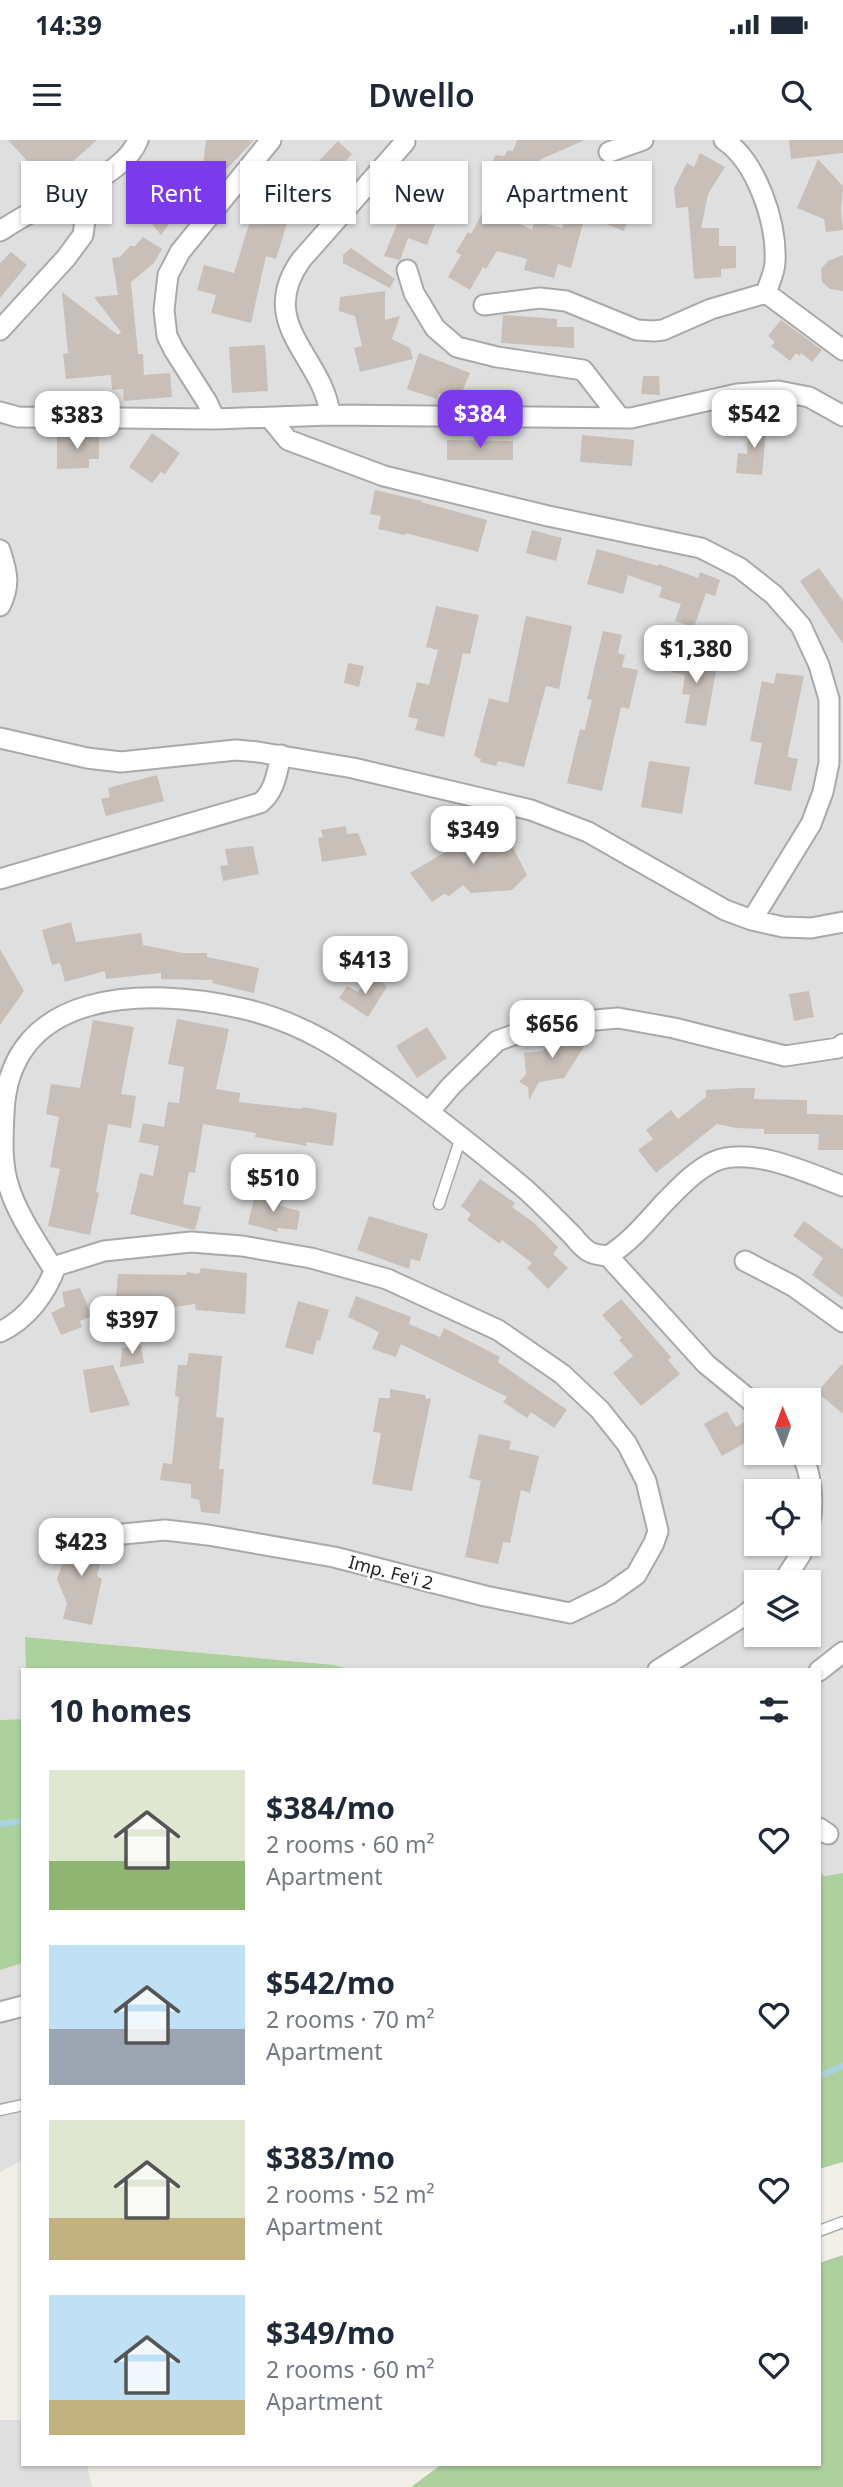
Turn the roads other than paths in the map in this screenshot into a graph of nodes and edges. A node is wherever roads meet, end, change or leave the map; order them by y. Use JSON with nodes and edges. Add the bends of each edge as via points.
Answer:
{"nodes":[{"id":1,"x":138,"y":140,"type":"edge"},
{"id":2,"x":271,"y":140,"type":"edge"},
{"id":3,"x":643,"y":140,"type":"edge"},
{"id":4,"x":724,"y":140,"type":"edge"},
{"id":5,"x":405,"y":142,"type":"dead end"},
{"id":6,"x":609,"y":152,"type":"dead end"},
{"id":7,"x":112,"y":168,"type":"edge"},
{"id":8,"x":21,"y":219,"type":"edge"},
{"id":9,"x":84,"y":224,"type":"edge"},
{"id":10,"x":0,"y":231,"type":"edge"},
{"id":11,"x":407,"y":270,"type":"dead end"},
{"id":12,"x":766,"y":293,"type":"junction"},
{"id":13,"x":484,"y":305,"type":"dead end"},
{"id":14,"x":0,"y":330,"type":"edge"},
{"id":15,"x":843,"y":351,"type":"edge"},
{"id":16,"x":0,"y":412,"type":"edge"},
{"id":17,"x":330,"y":415,"type":"junction"},
{"id":18,"x":843,"y":416,"type":"edge"},
{"id":19,"x":271,"y":418,"type":"junction"},
{"id":20,"x":620,"y":418,"type":"junction"},
{"id":21,"x":215,"y":419,"type":"junction"},
{"id":22,"x":0,"y":550,"type":"edge"},
{"id":23,"x":0,"y":606,"type":"edge"},
{"id":24,"x":0,"y":738,"type":"edge"},
{"id":25,"x":281,"y":755,"type":"junction"},
{"id":26,"x":0,"y":879,"type":"edge"},
{"id":27,"x":752,"y":920,"type":"junction"},
{"id":28,"x":843,"y":922,"type":"edge"},
{"id":29,"x":843,"y":1044,"type":"edge"},
{"id":30,"x":429,"y":1112,"type":"junction"},
{"id":31,"x":461,"y":1136,"type":"junction"},
{"id":32,"x":843,"y":1186,"type":"edge"},
{"id":33,"x":439,"y":1204,"type":"dead end"},
{"id":34,"x":608,"y":1256,"type":"junction"},
{"id":35,"x":745,"y":1261,"type":"dead end"},
{"id":36,"x":54,"y":1270,"type":"junction"},
{"id":37,"x":843,"y":1322,"type":"edge"},
{"id":38,"x":0,"y":1332,"type":"edge"},
{"id":39,"x":744,"y":1395,"type":"edge"},
{"id":40,"x":123,"y":1534,"type":"dead end"},
{"id":41,"x":744,"y":1615,"type":"edge"},
{"id":42,"x":843,"y":1652,"type":"edge"},
{"id":43,"x":661,"y":1668,"type":"edge"},
{"id":44,"x":821,"y":1669,"type":"edge"},
{"id":45,"x":21,"y":2007,"type":"edge"},
{"id":46,"x":0,"y":2012,"type":"edge"},
{"id":47,"x":21,"y":2105,"type":"edge"},
{"id":48,"x":0,"y":2110,"type":"edge"},
{"id":49,"x":843,"y":2222,"type":"edge"},
{"id":50,"x":821,"y":2230,"type":"edge"}],
"edges":[{"from":1,"to":7,"type":"street"},
{"from":2,"to":21,"type":"street","via":[[180,252],[168,275],[167,336]]},
{"from":3,"to":6,"type":"street"},
{"from":4,"to":12,"type":"street","via":[[745,158],[772,230],[775,263]]},
{"from":5,"to":17,"type":"street","via":[[301,260],[286,289],[291,332],[328,400]]},
{"from":8,"to":10,"type":"street"},
{"from":9,"to":14,"type":"street","via":[[83,235],[66,258]]},
{"from":11,"to":20,"type":"street","via":[[414,293],[435,328],[457,347],[583,370]]},
{"from":12,"to":13,"type":"street","via":[[654,331],[637,330],[566,301],[540,298]]},
{"from":12,"to":15,"type":"street"},
{"from":16,"to":21,"type":"street","via":[[18,417]]},
{"from":17,"to":19,"type":"street"},
{"from":17,"to":20,"type":"street"},
{"from":18,"to":20,"type":"street","via":[[809,397],[778,391],[737,394]]},
{"from":19,"to":21,"type":"street"},
{"from":19,"to":27,"type":"street","via":[[288,440],[384,476],[701,548],[740,568],[774,595],[801,626],[819,665],[829,699],[829,763],[811,824]]},
{"from":22,"to":23,"type":"street","via":[[8,577]]},
{"from":24,"to":25,"type":"street","via":[[121,762],[216,751]]},
{"from":25,"to":26,"type":"street","via":[[274,784],[260,803]]},
{"from":25,"to":27,"type":"street","via":[[531,810],[588,832],[725,910]]},
{"from":27,"to":28,"type":"street","via":[[811,928]]},
{"from":29,"to":30,"type":"street","via":[[785,1056],[618,1018],[540,1025],[498,1041]]},
{"from":30,"to":31,"type":"street"},
{"from":30,"to":36,"type":"street","via":[[338,1046],[252,1011],[190,999],[138,998],[74,1009],[27,1043],[10,1071],[5,1096],[9,1188]]},
{"from":31,"to":33,"type":"lane"},
{"from":31,"to":34,"type":"street","via":[[527,1191],[588,1252]]},
{"from":32,"to":34,"type":"street","via":[[765,1161],[743,1157],[714,1161],[686,1181]]},
{"from":34,"to":39,"type":"street","via":[[706,1364]]},
{"from":35,"to":37,"type":"street","via":[[793,1286]]},
{"from":36,"to":38,"type":"street","via":[[46,1290],[29,1310]]},
{"from":36,"to":40,"type":"street","name":"Imp. Fe'i 2","via":[[104,1251],[191,1241],[311,1258],[387,1279],[498,1330],[562,1374],[600,1410],[626,1444],[646,1482],[657,1531],[636,1575],[570,1613],[321,1555],[165,1530]]},
{"from":41,"to":43,"type":"street"},
{"from":42,"to":44,"type":"street"},
{"from":45,"to":46,"type":"street"},
{"from":47,"to":48,"type":"lane"},
{"from":49,"to":50,"type":"lane"}]}
